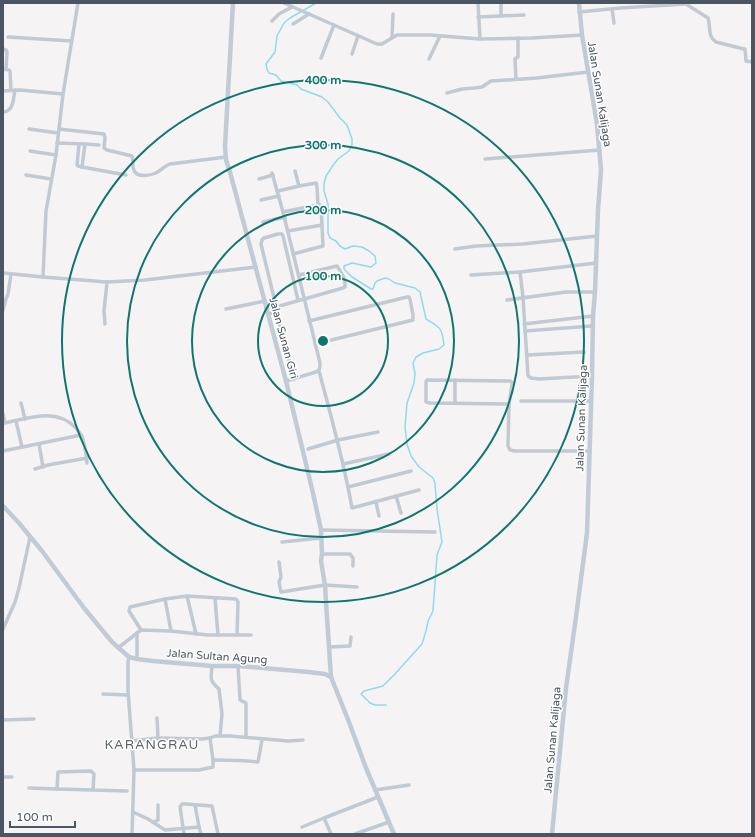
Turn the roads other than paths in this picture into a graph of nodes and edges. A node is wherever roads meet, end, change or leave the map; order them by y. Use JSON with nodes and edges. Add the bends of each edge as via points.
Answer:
{"nodes":[{"id":1,"x":78,"y":3,"type":"edge"},
{"id":2,"x":233,"y":3,"type":"edge"},
{"id":3,"x":284,"y":3,"type":"edge"},
{"id":4,"x":478,"y":3,"type":"edge"},
{"id":5,"x":501,"y":3,"type":"edge"},
{"id":6,"x":579,"y":3,"type":"edge"},
{"id":7,"x":620,"y":3,"type":"edge"},
{"id":8,"x":686,"y":4,"type":"edge"},
{"id":9,"x":292,"y":6,"type":"junction"},
{"id":10,"x":620,"y":8,"type":"junction"},
{"id":11,"x":612,"y":9,"type":"junction"},
{"id":12,"x":580,"y":12,"type":"junction"},
{"id":13,"x":308,"y":13,"type":"junction"},
{"id":14,"x":393,"y":14,"type":"dead end"},
{"id":15,"x":524,"y":15,"type":"dead end"},
{"id":16,"x":501,"y":16,"type":"junction"},
{"id":17,"x":478,"y":17,"type":"junction"},
{"id":18,"x":272,"y":21,"type":"dead end"},
{"id":19,"x":614,"y":23,"type":"dead end"},
{"id":20,"x":293,"y":24,"type":"dead end"},
{"id":21,"x":334,"y":25,"type":"junction"},
{"id":22,"x":582,"y":34,"type":"junction"},
{"id":23,"x":358,"y":36,"type":"junction"},
{"id":24,"x":440,"y":36,"type":"junction"},
{"id":25,"x":8,"y":37,"type":"dead end"},
{"id":26,"x":392,"y":37,"type":"junction"},
{"id":27,"x":518,"y":38,"type":"junction"},
{"id":28,"x":480,"y":39,"type":"junction"},
{"id":29,"x":72,"y":41,"type":"junction"},
{"id":30,"x":3,"y":49,"type":"edge"},
{"id":31,"x":352,"y":54,"type":"dead end"},
{"id":32,"x":321,"y":58,"type":"dead end"},
{"id":33,"x":430,"y":59,"type":"dead end"},
{"id":34,"x":752,"y":62,"type":"edge"},
{"id":35,"x":4,"y":69,"type":"edge"},
{"id":36,"x":588,"y":72,"type":"junction"},
{"id":37,"x":516,"y":79,"type":"junction"},
{"id":38,"x":11,"y":90,"type":"junction"},
{"id":39,"x":15,"y":90,"type":"junction"},
{"id":40,"x":3,"y":91,"type":"edge"},
{"id":41,"x":447,"y":93,"type":"dead end"},
{"id":42,"x":63,"y":94,"type":"junction"},
{"id":43,"x":3,"y":112,"type":"edge"},
{"id":44,"x":29,"y":129,"type":"dead end"},
{"id":45,"x":59,"y":131,"type":"junction"},
{"id":46,"x":57,"y":143,"type":"junction"},
{"id":47,"x":79,"y":144,"type":"junction"},
{"id":48,"x":84,"y":144,"type":"junction"},
{"id":49,"x":99,"y":145,"type":"dead end"},
{"id":50,"x":30,"y":150,"type":"dead end"},
{"id":51,"x":600,"y":150,"type":"junction"},
{"id":52,"x":56,"y":155,"type":"junction"},
{"id":53,"x":226,"y":157,"type":"junction"},
{"id":54,"x":485,"y":160,"type":"dead end"},
{"id":55,"x":82,"y":167,"type":"junction"},
{"id":56,"x":295,"y":171,"type":"dead end"},
{"id":57,"x":26,"y":175,"type":"dead end"},
{"id":58,"x":126,"y":175,"type":"dead end"},
{"id":59,"x":50,"y":179,"type":"junction"},
{"id":60,"x":259,"y":179,"type":"dead end"},
{"id":61,"x":299,"y":186,"type":"junction"},
{"id":62,"x":278,"y":191,"type":"junction"},
{"id":63,"x":279,"y":196,"type":"junction"},
{"id":64,"x":261,"y":200,"type":"dead end"},
{"id":65,"x":318,"y":205,"type":"junction"},
{"id":66,"x":283,"y":212,"type":"junction"},
{"id":67,"x":285,"y":217,"type":"junction"},
{"id":68,"x":263,"y":222,"type":"dead end"},
{"id":69,"x":322,"y":225,"type":"junction"},
{"id":70,"x":288,"y":231,"type":"junction"},
{"id":71,"x":597,"y":236,"type":"junction"},
{"id":72,"x":455,"y":249,"type":"dead end"},
{"id":73,"x":293,"y":254,"type":"junction"},
{"id":74,"x":596,"y":263,"type":"junction"},
{"id":75,"x":256,"y":267,"type":"junction"},
{"id":76,"x":520,"y":272,"type":"junction"},
{"id":77,"x":3,"y":273,"type":"edge"},
{"id":78,"x":11,"y":274,"type":"junction"},
{"id":79,"x":471,"y":275,"type":"dead end"},
{"id":80,"x":298,"y":276,"type":"junction"},
{"id":81,"x":43,"y":277,"type":"junction"},
{"id":82,"x":107,"y":282,"type":"junction"},
{"id":83,"x":595,"y":292,"type":"junction"},
{"id":84,"x":522,"y":297,"type":"junction"},
{"id":85,"x":304,"y":298,"type":"junction"},
{"id":86,"x":298,"y":300,"type":"junction"},
{"id":87,"x":507,"y":300,"type":"dead end"},
{"id":88,"x":265,"y":301,"type":"junction"},
{"id":89,"x":226,"y":309,"type":"dead end"},
{"id":90,"x":3,"y":310,"type":"edge"},
{"id":91,"x":268,"y":314,"type":"junction"},
{"id":92,"x":592,"y":316,"type":"junction"},
{"id":93,"x":565,"y":319,"type":"junction"},
{"id":94,"x":310,"y":321,"type":"junction"},
{"id":95,"x":545,"y":322,"type":"junction"},
{"id":96,"x":105,"y":324,"type":"dead end"},
{"id":97,"x":524,"y":324,"type":"junction"},
{"id":98,"x":592,"y":326,"type":"junction"},
{"id":99,"x":566,"y":328,"type":"junction"},
{"id":100,"x":546,"y":329,"type":"junction"},
{"id":101,"x":525,"y":331,"type":"junction"},
{"id":102,"x":315,"y":344,"type":"junction"},
{"id":103,"x":584,"y":352,"type":"dead end"},
{"id":104,"x":527,"y":355,"type":"junction"},
{"id":105,"x":319,"y":371,"type":"junction"},
{"id":106,"x":592,"y":376,"type":"junction"},
{"id":107,"x":294,"y":379,"type":"junction"},
{"id":108,"x":455,"y":380,"type":"junction"},
{"id":109,"x":286,"y":381,"type":"junction"},
{"id":110,"x":591,"y":401,"type":"junction"},
{"id":111,"x":521,"y":402,"type":"dead end"},
{"id":112,"x":21,"y":403,"type":"dead end"},
{"id":113,"x":456,"y":403,"type":"junction"},
{"id":114,"x":509,"y":404,"type":"junction"},
{"id":115,"x":3,"y":414,"type":"edge"},
{"id":116,"x":25,"y":419,"type":"junction"},
{"id":117,"x":16,"y":421,"type":"junction"},
{"id":118,"x":378,"y":432,"type":"dead end"},
{"id":119,"x":81,"y":435,"type":"junction"},
{"id":120,"x":338,"y":440,"type":"junction"},
{"id":121,"x":39,"y":444,"type":"junction"},
{"id":122,"x":22,"y":447,"type":"junction"},
{"id":123,"x":308,"y":449,"type":"dead end"},
{"id":124,"x":3,"y":451,"type":"edge"},
{"id":125,"x":590,"y":451,"type":"junction"},
{"id":126,"x":389,"y":454,"type":"dead end"},
{"id":127,"x":86,"y":458,"type":"junction"},
{"id":128,"x":87,"y":463,"type":"dead end"},
{"id":129,"x":343,"y":464,"type":"junction"},
{"id":130,"x":43,"y":467,"type":"junction"},
{"id":131,"x":35,"y":469,"type":"dead end"},
{"id":132,"x":411,"y":471,"type":"dead end"},
{"id":133,"x":348,"y":487,"type":"junction"},
{"id":134,"x":419,"y":490,"type":"dead end"},
{"id":135,"x":396,"y":496,"type":"junction"},
{"id":136,"x":376,"y":502,"type":"junction"},
{"id":137,"x":3,"y":506,"type":"edge"},
{"id":138,"x":401,"y":513,"type":"dead end"},
{"id":139,"x":379,"y":516,"type":"dead end"},
{"id":140,"x":321,"y":530,"type":"junction"},
{"id":141,"x":435,"y":532,"type":"dead end"},
{"id":142,"x":30,"y":537,"type":"junction"},
{"id":143,"x":321,"y":538,"type":"junction"},
{"id":144,"x":282,"y":542,"type":"dead end"},
{"id":145,"x":322,"y":554,"type":"junction"},
{"id":146,"x":279,"y":562,"type":"dead end"},
{"id":147,"x":353,"y":566,"type":"dead end"},
{"id":148,"x":325,"y":585,"type":"junction"},
{"id":149,"x":357,"y":587,"type":"dead end"},
{"id":150,"x":187,"y":596,"type":"junction"},
{"id":151,"x":215,"y":598,"type":"junction"},
{"id":152,"x":164,"y":599,"type":"junction"},
{"id":153,"x":3,"y":629,"type":"edge"},
{"id":154,"x":139,"y":631,"type":"junction"},
{"id":155,"x":171,"y":631,"type":"junction"},
{"id":156,"x":196,"y":634,"type":"junction"},
{"id":157,"x":218,"y":635,"type":"junction"},
{"id":158,"x":237,"y":635,"type":"junction"},
{"id":159,"x":251,"y":635,"type":"dead end"},
{"id":160,"x":351,"y":637,"type":"dead end"},
{"id":161,"x":330,"y":647,"type":"junction"},
{"id":162,"x":118,"y":648,"type":"junction"},
{"id":163,"x":129,"y":657,"type":"junction"},
{"id":164,"x":137,"y":659,"type":"junction"},
{"id":165,"x":212,"y":666,"type":"junction"},
{"id":166,"x":238,"y":666,"type":"junction"},
{"id":167,"x":331,"y":677,"type":"junction"},
{"id":168,"x":103,"y":694,"type":"dead end"},
{"id":169,"x":128,"y":695,"type":"junction"},
{"id":170,"x":157,"y":718,"type":"dead end"},
{"id":171,"x":3,"y":720,"type":"edge"},
{"id":172,"x":34,"y":720,"type":"dead end"},
{"id":173,"x":220,"y":736,"type":"junction"},
{"id":174,"x":246,"y":737,"type":"junction"},
{"id":175,"x":158,"y":738,"type":"junction"},
{"id":176,"x":210,"y":738,"type":"junction"},
{"id":177,"x":262,"y":740,"type":"junction"},
{"id":178,"x":303,"y":740,"type":"dead end"},
{"id":179,"x":131,"y":741,"type":"junction"},
{"id":180,"x":214,"y":760,"type":"junction"},
{"id":181,"x":134,"y":770,"type":"junction"},
{"id":182,"x":12,"y":777,"type":"dead end"},
{"id":183,"x":3,"y":778,"type":"edge"},
{"id":184,"x":409,"y":784,"type":"dead end"},
{"id":185,"x":29,"y":788,"type":"dead end"},
{"id":186,"x":57,"y":789,"type":"junction"},
{"id":187,"x":93,"y":790,"type":"junction"},
{"id":188,"x":376,"y":790,"type":"junction"},
{"id":189,"x":130,"y":791,"type":"junction"},
{"id":190,"x":378,"y":797,"type":"junction"},
{"id":191,"x":158,"y":805,"type":"dead end"},
{"id":192,"x":195,"y":805,"type":"junction"},
{"id":193,"x":133,"y":812,"type":"junction"},
{"id":194,"x":324,"y":818,"type":"junction"},
{"id":195,"x":153,"y":822,"type":"junction"},
{"id":196,"x":389,"y":822,"type":"junction"},
{"id":197,"x":302,"y":826,"type":"dead end"},
{"id":198,"x":199,"y":827,"type":"junction"},
{"id":199,"x":183,"y":828,"type":"junction"},
{"id":200,"x":165,"y":832,"type":"edge"},
{"id":201,"x":132,"y":834,"type":"edge"},
{"id":202,"x":184,"y":834,"type":"edge"},
{"id":203,"x":200,"y":834,"type":"edge"},
{"id":204,"x":218,"y":834,"type":"edge"},
{"id":205,"x":331,"y":834,"type":"edge"},
{"id":206,"x":355,"y":834,"type":"edge"},
{"id":207,"x":394,"y":834,"type":"edge"},
{"id":208,"x":552,"y":834,"type":"edge"}],
"edges":[{"from":1,"to":29,"type":"street"},
{"from":2,"to":53,"type":"street","name":"Jalan Sunan Giri"},
{"from":3,"to":9,"type":"street"},
{"from":4,"to":17,"type":"street"},
{"from":5,"to":16,"type":"street"},
{"from":6,"to":12,"type":"street","name":"Jalan Sunan Kalijaga"},
{"from":7,"to":10,"type":"street"},
{"from":8,"to":10,"type":"street"},
{"from":8,"to":34,"type":"street","via":[[708,18],[713,40],[744,48],[746,61]]},
{"from":9,"to":13,"type":"street"},
{"from":9,"to":18,"type":"street"},
{"from":10,"to":11,"type":"street"},
{"from":11,"to":12,"type":"street"},
{"from":11,"to":19,"type":"street"},
{"from":12,"to":22,"type":"street","name":"Jalan Sunan Kalijaga"},
{"from":13,"to":20,"type":"street"},
{"from":13,"to":21,"type":"street"},
{"from":14,"to":26,"type":"street"},
{"from":15,"to":16,"type":"street"},
{"from":16,"to":17,"type":"street"},
{"from":17,"to":28,"type":"street"},
{"from":21,"to":23,"type":"street"},
{"from":21,"to":32,"type":"street"},
{"from":22,"to":27,"type":"street"},
{"from":22,"to":36,"type":"street","name":"Jalan Sunan Kalijaga"},
{"from":23,"to":26,"type":"street","via":[[377,44],[382,44]]},
{"from":23,"to":31,"type":"street"},
{"from":24,"to":26,"type":"street"},
{"from":24,"to":28,"type":"street"},
{"from":24,"to":33,"type":"street"},
{"from":25,"to":29,"type":"street"},
{"from":27,"to":28,"type":"street"},
{"from":27,"to":37,"type":"street"},
{"from":29,"to":42,"type":"street"},
{"from":30,"to":35,"type":"street","via":[[7,52]]},
{"from":35,"to":38,"type":"street","via":[[10,71]]},
{"from":36,"to":37,"type":"street"},
{"from":36,"to":51,"type":"street","name":"Jalan Sunan Kalijaga"},
{"from":37,"to":41,"type":"street","via":[[491,81],[482,86]]},
{"from":38,"to":39,"type":"street"},
{"from":38,"to":40,"type":"street"},
{"from":39,"to":42,"type":"street"},
{"from":39,"to":43,"type":"street","via":[[10,109]]},
{"from":42,"to":45,"type":"street"},
{"from":44,"to":45,"type":"street"},
{"from":45,"to":46,"type":"street"},
{"from":45,"to":53,"type":"street","via":[[103,133],[104,148],[132,156],[134,170],[138,175],[156,173],[170,164]]},
{"from":46,"to":47,"type":"street"},
{"from":46,"to":52,"type":"street"},
{"from":47,"to":48,"type":"street"},
{"from":47,"to":55,"type":"street","via":[[77,165]]},
{"from":48,"to":49,"type":"street"},
{"from":48,"to":55,"type":"street"},
{"from":50,"to":52,"type":"street"},
{"from":51,"to":54,"type":"street"},
{"from":51,"to":71,"type":"street","name":"Jalan Sunan Kalijaga"},
{"from":52,"to":59,"type":"street"},
{"from":53,"to":75,"type":"street","name":"Jalan Sunan Giri"},
{"from":55,"to":58,"type":"street"},
{"from":56,"to":61,"type":"street"},
{"from":57,"to":59,"type":"street"},
{"from":59,"to":81,"type":"street"},
{"from":60,"to":62,"type":"street","via":[[273,174]]},
{"from":61,"to":62,"type":"street"},
{"from":61,"to":65,"type":"street","via":[[316,183]]},
{"from":62,"to":63,"type":"street"},
{"from":63,"to":64,"type":"street"},
{"from":63,"to":66,"type":"street"},
{"from":65,"to":66,"type":"street"},
{"from":65,"to":69,"type":"street","via":[[321,206]]},
{"from":66,"to":67,"type":"street"},
{"from":67,"to":68,"type":"street"},
{"from":67,"to":70,"type":"street"},
{"from":69,"to":70,"type":"street"},
{"from":69,"to":73,"type":"street","via":[[323,246]]},
{"from":70,"to":73,"type":"street"},
{"from":71,"to":72,"type":"street"},
{"from":71,"to":74,"type":"street","name":"Jalan Sunan Kalijaga"},
{"from":73,"to":80,"type":"street"},
{"from":74,"to":76,"type":"street"},
{"from":74,"to":83,"type":"street","name":"Jalan Sunan Kalijaga"},
{"from":75,"to":82,"type":"street"},
{"from":75,"to":88,"type":"street","name":"Jalan Sunan Giri"},
{"from":76,"to":79,"type":"street"},
{"from":76,"to":84,"type":"street"},
{"from":77,"to":78,"type":"street"},
{"from":78,"to":81,"type":"street"},
{"from":78,"to":90,"type":"street"},
{"from":80,"to":85,"type":"street"},
{"from":80,"to":85,"type":"street","via":[[337,266],[346,283],[343,288]]},
{"from":81,"to":82,"type":"street"},
{"from":82,"to":96,"type":"street"},
{"from":83,"to":84,"type":"street"},
{"from":83,"to":92,"type":"street","name":"Jalan Sunan Kalijaga"},
{"from":84,"to":87,"type":"street"},
{"from":84,"to":97,"type":"street"},
{"from":85,"to":86,"type":"street"},
{"from":85,"to":94,"type":"street"},
{"from":86,"to":86,"type":"street","via":[[276,306],[261,244],[264,238],[281,233],[284,236]]},
{"from":88,"to":89,"type":"street"},
{"from":88,"to":91,"type":"street","name":"Jalan Sunan Giri"},
{"from":91,"to":107,"type":"street","via":[[276,312]]},
{"from":91,"to":109,"type":"street","name":"Jalan Sunan Giri"},
{"from":92,"to":93,"type":"street"},
{"from":92,"to":98,"type":"street","name":"Jalan Sunan Kalijaga"},
{"from":93,"to":95,"type":"street"},
{"from":93,"to":99,"type":"street"},
{"from":94,"to":102,"type":"street"},
{"from":94,"to":102,"type":"street","via":[[400,298],[410,299],[413,320]]},
{"from":95,"to":97,"type":"street"},
{"from":95,"to":100,"type":"street"},
{"from":97,"to":101,"type":"street"},
{"from":98,"to":99,"type":"street"},
{"from":98,"to":106,"type":"street","name":"Jalan Sunan Kalijaga"},
{"from":99,"to":100,"type":"street"},
{"from":100,"to":101,"type":"street"},
{"from":101,"to":104,"type":"street"},
{"from":102,"to":105,"type":"street","via":[[320,364]]},
{"from":103,"to":104,"type":"street"},
{"from":104,"to":106,"type":"street","via":[[528,376],[531,378]]},
{"from":105,"to":107,"type":"street"},
{"from":105,"to":120,"type":"street"},
{"from":106,"to":110,"type":"street","name":"Jalan Sunan Kalijaga"},
{"from":107,"to":109,"type":"street"},
{"from":108,"to":113,"type":"street"},
{"from":108,"to":113,"type":"street","via":[[427,380],[425,398],[426,402],[430,403]]},
{"from":108,"to":114,"type":"street","via":[[510,381],[512,385]]},
{"from":109,"to":140,"type":"street","name":"Jalan Sunan Giri"},
{"from":110,"to":111,"type":"street"},
{"from":110,"to":125,"type":"street","name":"Jalan Sunan Kalijaga"},
{"from":112,"to":116,"type":"street"},
{"from":113,"to":114,"type":"street"},
{"from":114,"to":125,"type":"street","via":[[510,450]]},
{"from":115,"to":117,"type":"street","via":[[5,423]]},
{"from":116,"to":117,"type":"street"},
{"from":116,"to":119,"type":"street","via":[[45,415],[63,418]]},
{"from":117,"to":122,"type":"street"},
{"from":118,"to":120,"type":"street"},
{"from":119,"to":121,"type":"street"},
{"from":119,"to":127,"type":"street"},
{"from":120,"to":123,"type":"street"},
{"from":120,"to":129,"type":"street"},
{"from":121,"to":122,"type":"street"},
{"from":121,"to":130,"type":"street"},
{"from":122,"to":124,"type":"street"},
{"from":125,"to":208,"type":"street","name":"Jalan Sunan Kalijaga","via":[[587,533],[566,688]]},
{"from":126,"to":129,"type":"street"},
{"from":127,"to":128,"type":"street"},
{"from":127,"to":130,"type":"street"},
{"from":129,"to":133,"type":"street"},
{"from":130,"to":131,"type":"street"},
{"from":132,"to":133,"type":"street"},
{"from":133,"to":136,"type":"street","via":[[352,508]]},
{"from":134,"to":135,"type":"street"},
{"from":135,"to":136,"type":"street"},
{"from":135,"to":138,"type":"street"},
{"from":136,"to":139,"type":"street"},
{"from":137,"to":142,"type":"street","name":"Jalan Sultan Agung"},
{"from":140,"to":141,"type":"street"},
{"from":140,"to":143,"type":"street","name":"Jalan Sunan Giri"},
{"from":142,"to":153,"type":"street","via":[[19,588]]},
{"from":142,"to":162,"type":"street","name":"Jalan Sultan Agung"},
{"from":143,"to":144,"type":"street"},
{"from":143,"to":145,"type":"street","name":"Jalan Sunan Giri"},
{"from":145,"to":147,"type":"street","via":[[350,554]]},
{"from":145,"to":148,"type":"street","name":"Jalan Sunan Giri"},
{"from":146,"to":148,"type":"street","via":[[281,592]]},
{"from":148,"to":149,"type":"street"},
{"from":148,"to":161,"type":"street","name":"Jalan Sunan Giri"},
{"from":150,"to":151,"type":"street"},
{"from":150,"to":152,"type":"street"},
{"from":150,"to":156,"type":"street"},
{"from":151,"to":157,"type":"street"},
{"from":151,"to":158,"type":"street","via":[[237,600]]},
{"from":152,"to":154,"type":"street","via":[[130,607],[129,611]]},
{"from":152,"to":155,"type":"street"},
{"from":154,"to":155,"type":"street"},
{"from":154,"to":162,"type":"street"},
{"from":154,"to":164,"type":"street"},
{"from":155,"to":156,"type":"street"},
{"from":156,"to":157,"type":"street"},
{"from":157,"to":158,"type":"street"},
{"from":158,"to":159,"type":"street"},
{"from":160,"to":161,"type":"street","via":[[350,646]]},
{"from":161,"to":167,"type":"street","name":"Jalan Sunan Giri"},
{"from":162,"to":163,"type":"street","name":"Jalan Sultan Agung"},
{"from":163,"to":164,"type":"street","name":"Jalan Sultan Agung"},
{"from":163,"to":169,"type":"street"},
{"from":164,"to":165,"type":"street","name":"Jalan Sultan Agung"},
{"from":165,"to":166,"type":"street","name":"Jalan Sultan Agung"},
{"from":165,"to":173,"type":"street","via":[[211,680],[219,689],[222,714]]},
{"from":166,"to":167,"type":"street","name":"Jalan Sultan Agung","via":[[326,674]]},
{"from":166,"to":174,"type":"street","via":[[240,700],[246,703]]},
{"from":167,"to":188,"type":"street"},
{"from":168,"to":169,"type":"street"},
{"from":169,"to":179,"type":"street"},
{"from":170,"to":175,"type":"street"},
{"from":171,"to":172,"type":"street"},
{"from":173,"to":174,"type":"street"},
{"from":173,"to":176,"type":"street"},
{"from":174,"to":177,"type":"street"},
{"from":175,"to":176,"type":"street"},
{"from":175,"to":179,"type":"street"},
{"from":176,"to":180,"type":"street"},
{"from":177,"to":178,"type":"street"},
{"from":177,"to":180,"type":"street","via":[[258,762]]},
{"from":179,"to":181,"type":"street"},
{"from":180,"to":181,"type":"street","via":[[212,767],[205,769]]},
{"from":181,"to":189,"type":"street"},
{"from":182,"to":183,"type":"street"},
{"from":184,"to":188,"type":"street"},
{"from":185,"to":186,"type":"street"},
{"from":186,"to":187,"type":"street"},
{"from":186,"to":187,"type":"street","via":[[58,772],[91,771],[94,774]]},
{"from":187,"to":189,"type":"street"},
{"from":188,"to":190,"type":"street"},
{"from":189,"to":193,"type":"street"},
{"from":190,"to":194,"type":"street"},
{"from":190,"to":196,"type":"street"},
{"from":191,"to":195,"type":"street","via":[[158,820]]},
{"from":192,"to":198,"type":"street"},
{"from":192,"to":199,"type":"street","via":[[180,805]]},
{"from":192,"to":204,"type":"street","via":[[212,806]]},
{"from":193,"to":195,"type":"street"},
{"from":193,"to":201,"type":"street"},
{"from":194,"to":197,"type":"street"},
{"from":194,"to":205,"type":"street"},
{"from":195,"to":200,"type":"street"},
{"from":196,"to":206,"type":"street"},
{"from":196,"to":207,"type":"street"},
{"from":198,"to":199,"type":"street"},
{"from":198,"to":203,"type":"street"},
{"from":199,"to":200,"type":"street"},
{"from":199,"to":202,"type":"street"}]}
